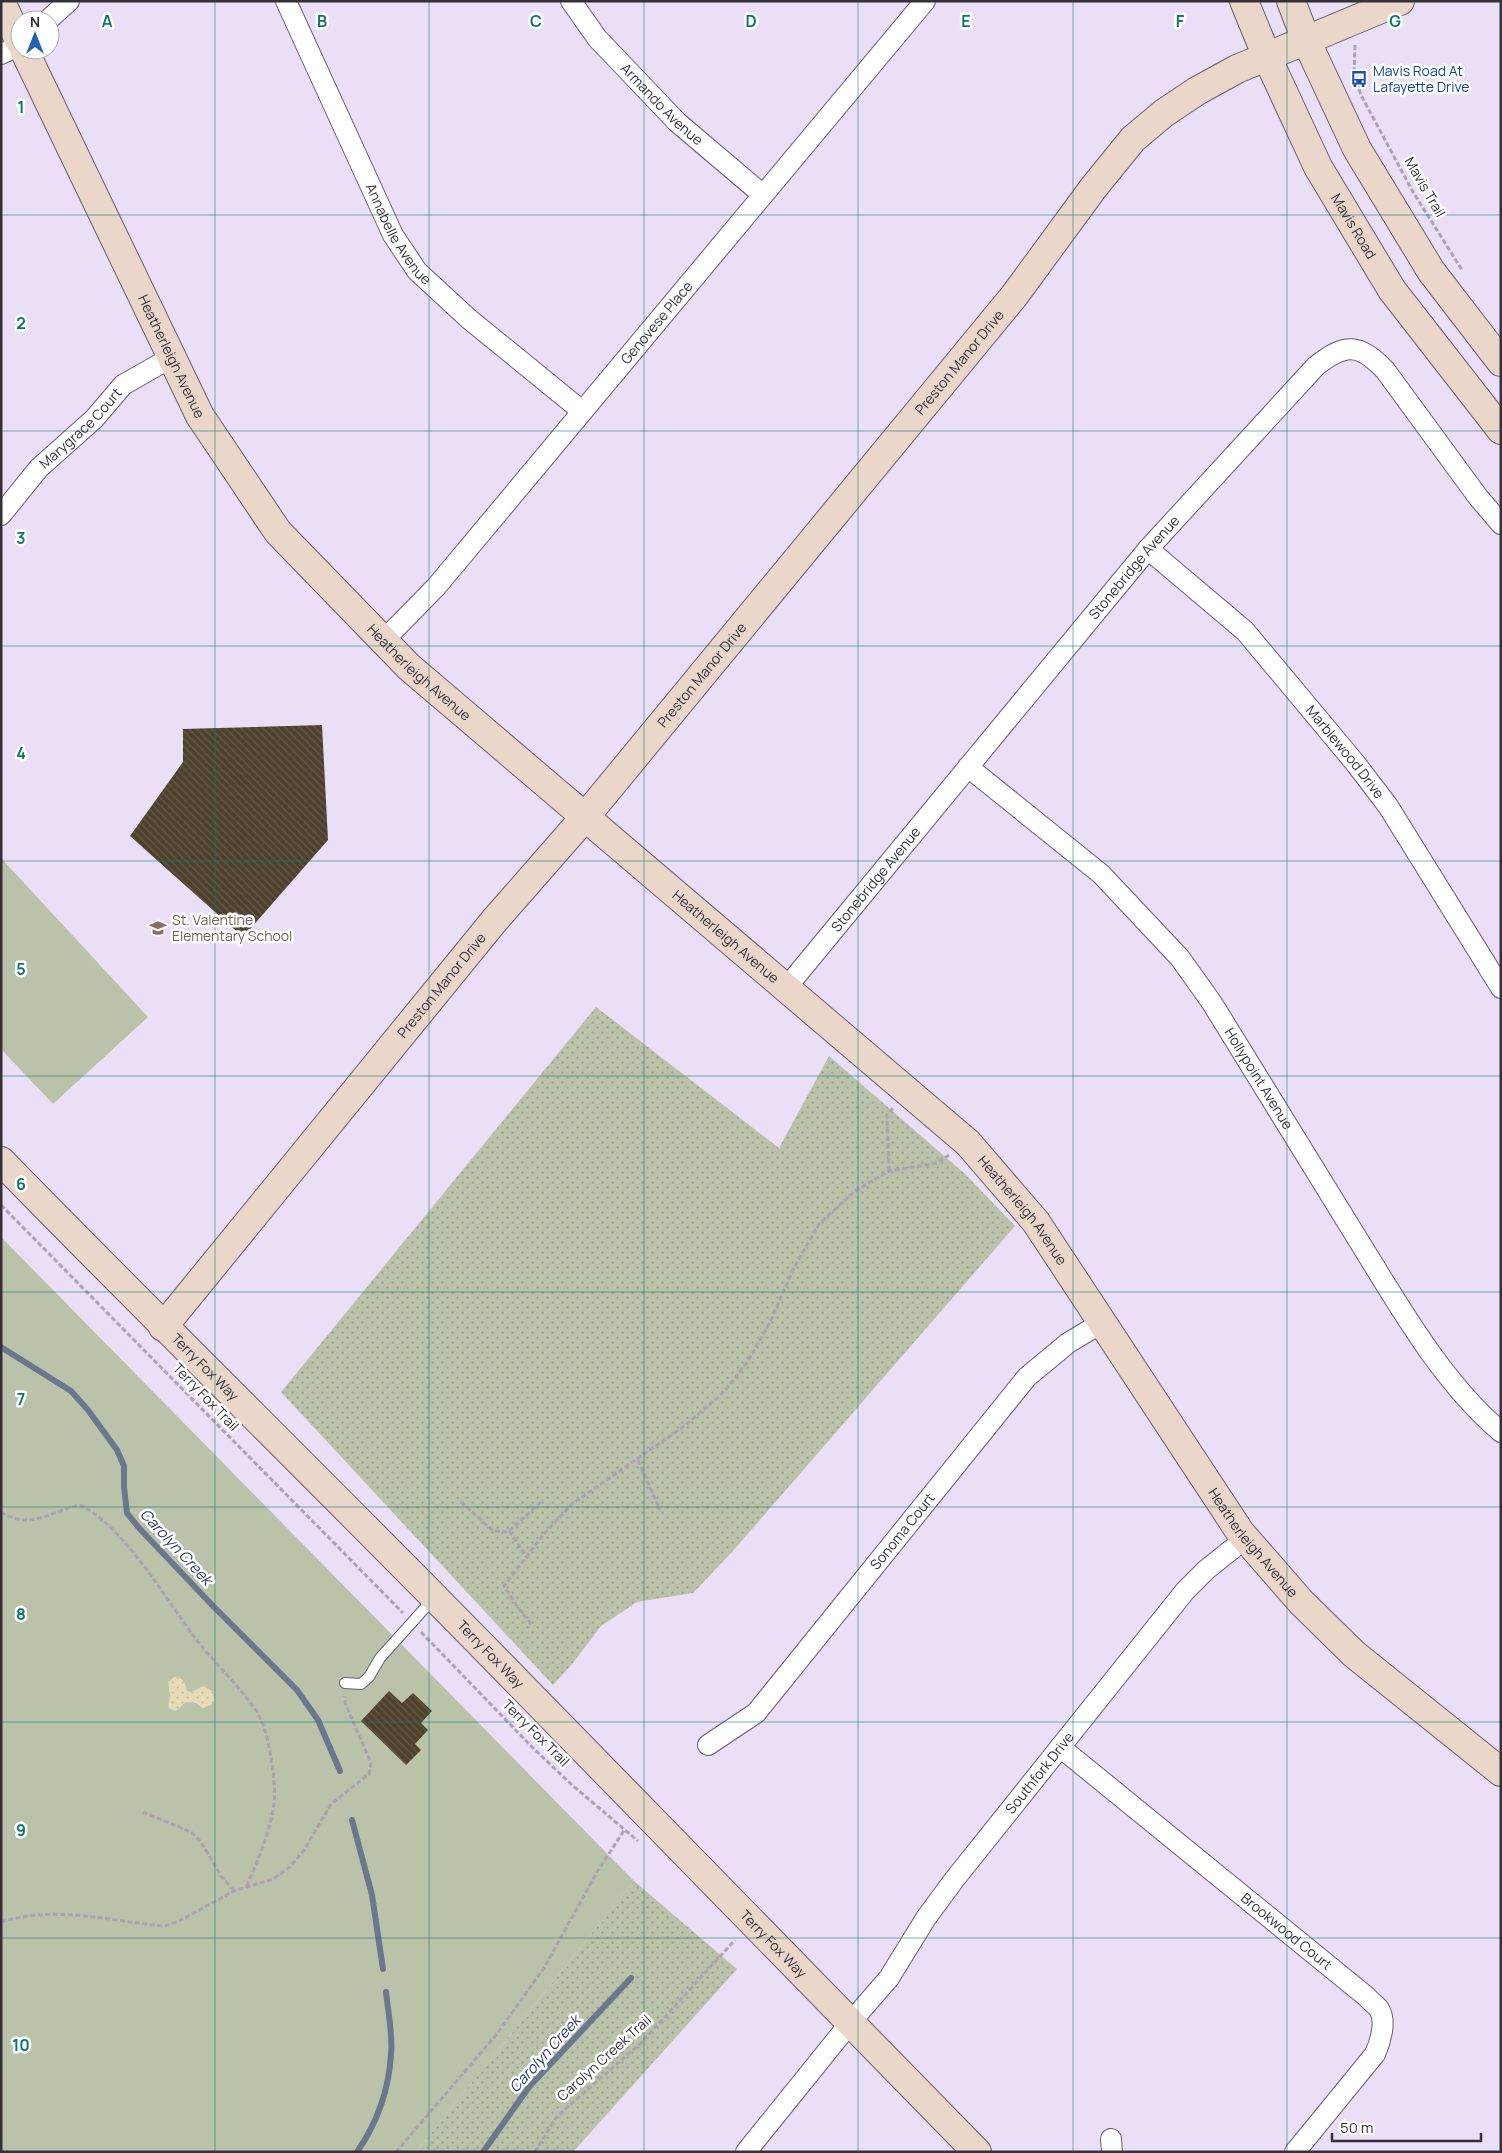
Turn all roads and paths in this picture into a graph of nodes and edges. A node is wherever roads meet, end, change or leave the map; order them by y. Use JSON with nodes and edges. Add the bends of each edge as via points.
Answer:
{"nodes":[{"id":1,"x":69,"y":1,"type":"edge"},
{"id":2,"x":286,"y":1,"type":"edge"},
{"id":3,"x":571,"y":1,"type":"edge"},
{"id":4,"x":1244,"y":1,"type":"edge"},
{"id":5,"x":1291,"y":1,"type":"edge"},
{"id":6,"x":1400,"y":1,"type":"edge"},
{"id":7,"x":1,"y":2,"type":"edge"},
{"id":8,"x":920,"y":3,"type":"edge"},
{"id":9,"x":59,"y":10,"type":"edge"},
{"id":10,"x":10,"y":21,"type":"edge"},
{"id":11,"x":1306,"y":40,"type":"junction"},
{"id":12,"x":1356,"y":48,"type":"dead end"},
{"id":13,"x":1267,"y":57,"type":"junction"},
{"id":14,"x":29,"y":60,"type":"edge"},
{"id":15,"x":763,"y":195,"type":"junction"},
{"id":16,"x":1464,"y":272,"type":"dead end"},
{"id":17,"x":172,"y":357,"type":"junction"},
{"id":18,"x":1501,"y":362,"type":"edge"},
{"id":19,"x":582,"y":411,"type":"junction"},
{"id":20,"x":1501,"y":430,"type":"edge"},
{"id":21,"x":1,"y":514,"type":"edge"},
{"id":22,"x":1501,"y":524,"type":"edge"},
{"id":23,"x":1148,"y":549,"type":"junction"},
{"id":24,"x":384,"y":641,"type":"junction"},
{"id":25,"x":968,"y":767,"type":"junction"},
{"id":26,"x":585,"y":818,"type":"junction"},
{"id":27,"x":786,"y":988,"type":"junction"},
{"id":28,"x":1501,"y":988,"type":"edge"},
{"id":29,"x":906,"y":1090,"type":"junction"},
{"id":30,"x":968,"y":1143,"type":"junction"},
{"id":31,"x":1,"y":1161,"type":"edge"},
{"id":32,"x":889,"y":1170,"type":"junction"},
{"id":33,"x":1,"y":1205,"type":"edge"},
{"id":34,"x":1103,"y":1322,"type":"junction"},
{"id":35,"x":164,"y":1327,"type":"junction"},
{"id":36,"x":1501,"y":1432,"type":"edge"},
{"id":37,"x":638,"y":1460,"type":"junction"},
{"id":38,"x":543,"y":1500,"type":"dead end"},
{"id":39,"x":461,"y":1502,"type":"dead end"},
{"id":40,"x":660,"y":1510,"type":"dead end"},
{"id":41,"x":1,"y":1512,"type":"edge"},
{"id":42,"x":510,"y":1531,"type":"junction"},
{"id":43,"x":1246,"y":1538,"type":"junction"},
{"id":44,"x":527,"y":1557,"type":"junction"},
{"id":45,"x":434,"y":1598,"type":"junction"},
{"id":46,"x":394,"y":1605,"type":"dead end"},
{"id":47,"x":531,"y":1624,"type":"dead end"},
{"id":48,"x":424,"y":1635,"type":"dead end"},
{"id":49,"x":345,"y":1683,"type":"joint"},
{"id":50,"x":708,"y":1745,"type":"dead end"},
{"id":51,"x":1060,"y":1747,"type":"junction"},
{"id":52,"x":1501,"y":1772,"type":"edge"},
{"id":53,"x":144,"y":1812,"type":"dead end"},
{"id":54,"x":633,"y":1820,"type":"junction"},
{"id":55,"x":637,"y":1841,"type":"dead end"},
{"id":56,"x":246,"y":1888,"type":"junction"},
{"id":57,"x":234,"y":1891,"type":"junction"},
{"id":58,"x":1,"y":1922,"type":"edge"},
{"id":59,"x":735,"y":1940,"type":"dead end"},
{"id":60,"x":850,"y":2023,"type":"junction"},
{"id":61,"x":396,"y":2152,"type":"edge"},
{"id":62,"x":535,"y":2152,"type":"edge"},
{"id":63,"x":746,"y":2152,"type":"edge"},
{"id":64,"x":977,"y":2152,"type":"edge"},
{"id":65,"x":1296,"y":2152,"type":"edge"}],
"edges":[{"from":1,"to":9,"type":"street"},
{"from":2,"to":19,"type":"street","name":"Annabelle Avenue","via":[[393,235],[417,272]]},
{"from":3,"to":15,"type":"street","name":"Armando Avenue","via":[[597,38],[677,122]]},
{"from":4,"to":13,"type":"street","name":"Mavis Road"},
{"from":5,"to":11,"type":"street"},
{"from":6,"to":11,"type":"street","name":"Preston Manor Drive"},
{"from":7,"to":10,"type":"street"},
{"from":8,"to":15,"type":"street","name":"Genovese Place"},
{"from":11,"to":13,"type":"street","name":"Preston Manor Drive"},
{"from":11,"to":18,"type":"street","via":[[1362,157],[1431,272]]},
{"from":12,"to":16,"type":"path","name":"Mavis Trail","via":[[1354,74],[1361,95],[1414,192]]},
{"from":13,"to":20,"type":"street","name":"Mavis Road","via":[[1318,167],[1392,290]]},
{"from":13,"to":26,"type":"street","name":"Preston Manor Drive","via":[[1197,91],[1164,113],[1134,140],[1088,194],[1014,296]]},
{"from":14,"to":17,"type":"street","name":"Heatherleigh Avenue"},
{"from":15,"to":19,"type":"street","name":"Genovese Place"},
{"from":17,"to":21,"type":"street","name":"Marygrace Court","via":[[124,385],[94,419],[39,468]]},
{"from":17,"to":24,"type":"street","name":"Heatherleigh Avenue","via":[[200,416],[278,532]]},
{"from":19,"to":24,"type":"street","name":"Genovese Place","via":[[436,587]]},
{"from":22,"to":23,"type":"street","name":"Stonebridge Avenue","via":[[1384,370],[1364,351],[1352,348],[1331,354],[1316,366]]},
{"from":23,"to":25,"type":"street","name":"Stonebridge Avenue"},
{"from":23,"to":28,"type":"street","name":"Marblewood Drive","via":[[1245,631],[1356,764],[1388,806]]},
{"from":24,"to":26,"type":"street","name":"Heatherleigh Avenue","via":[[408,667]]},
{"from":25,"to":27,"type":"street","name":"Stonebridge Avenue"},
{"from":25,"to":36,"type":"street","name":"Hollypoint Avenue","via":[[1101,874],[1180,958],[1212,1004],[1404,1314],[1445,1372],[1486,1420]]},
{"from":26,"to":27,"type":"street","name":"Heatherleigh Avenue"},
{"from":26,"to":35,"type":"street","name":"Preston Manor Drive","via":[[494,921]]},
{"from":27,"to":29,"type":"street","name":"Heatherleigh Avenue"},
{"from":29,"to":30,"type":"street","name":"Heatherleigh Avenue"},
{"from":29,"to":32,"type":"path","via":[[887,1115]]},
{"from":30,"to":32,"type":"path","via":[[936,1163]]},
{"from":30,"to":34,"type":"street","name":"Heatherleigh Avenue","via":[[1036,1222]]},
{"from":31,"to":35,"type":"street","name":"Terry Fox Way"},
{"from":32,"to":37,"type":"path","via":[[856,1192],[819,1224],[794,1268],[770,1324],[723,1393],[683,1428]]},
{"from":33,"to":46,"type":"path","name":"Terry Fox Trail"},
{"from":34,"to":43,"type":"street","name":"Heatherleigh Avenue","via":[[1187,1454]]},
{"from":34,"to":50,"type":"street","name":"Sonoma Court","via":[[1068,1343],[1027,1377],[756,1713]]},
{"from":35,"to":45,"type":"street","name":"Terry Fox Way"},
{"from":37,"to":40,"type":"path"},
{"from":37,"to":44,"type":"path","via":[[572,1504]]},
{"from":38,"to":42,"type":"path"},
{"from":39,"to":42,"type":"path","via":[[493,1531]]},
{"from":41,"to":56,"type":"path","via":[[24,1521],[80,1505],[90,1510],[115,1531],[196,1639],[258,1714],[265,1731],[274,1793],[268,1828]]},
{"from":42,"to":44,"type":"path"},
{"from":43,"to":51,"type":"street","name":"Southfork Drive","via":[[1185,1591]]},
{"from":43,"to":52,"type":"street","name":"Heatherleigh Avenue","via":[[1301,1602],[1354,1654]]},
{"from":44,"to":47,"type":"path","via":[[504,1586]]},
{"from":45,"to":49,"type":"lane","via":[[361,1684]]},
{"from":45,"to":54,"type":"street","name":"Terry Fox Way","via":[[504,1667]]},
{"from":48,"to":54,"type":"path","name":"Terry Fox Trail","via":[[572,1785]]},
{"from":49,"to":56,"type":"path","via":[[345,1703],[371,1763],[369,1774],[331,1804],[290,1867],[273,1879]]},
{"from":51,"to":60,"type":"street","name":"Southfork Drive","via":[[954,1880],[889,1978]]},
{"from":51,"to":65,"type":"street","name":"Brookwood Court","via":[[1378,2009],[1381,2039],[1375,2054]]},
{"from":53,"to":57,"type":"path","via":[[192,1832]]},
{"from":54,"to":55,"type":"path","name":"Terry Fox Trail"},
{"from":54,"to":60,"type":"street","name":"Terry Fox Way"},
{"from":54,"to":61,"type":"path","via":[[597,1872],[544,1968],[496,2034]]},
{"from":56,"to":57,"type":"path"},
{"from":57,"to":58,"type":"path","via":[[164,1926],[53,1913]]},
{"from":59,"to":62,"type":"path","name":"Carolyn Creek Trail","via":[[640,2044],[557,2116]]},
{"from":60,"to":63,"type":"street","name":"Southfork Drive"},
{"from":60,"to":64,"type":"street","name":"Terry Fox Way"}]}
